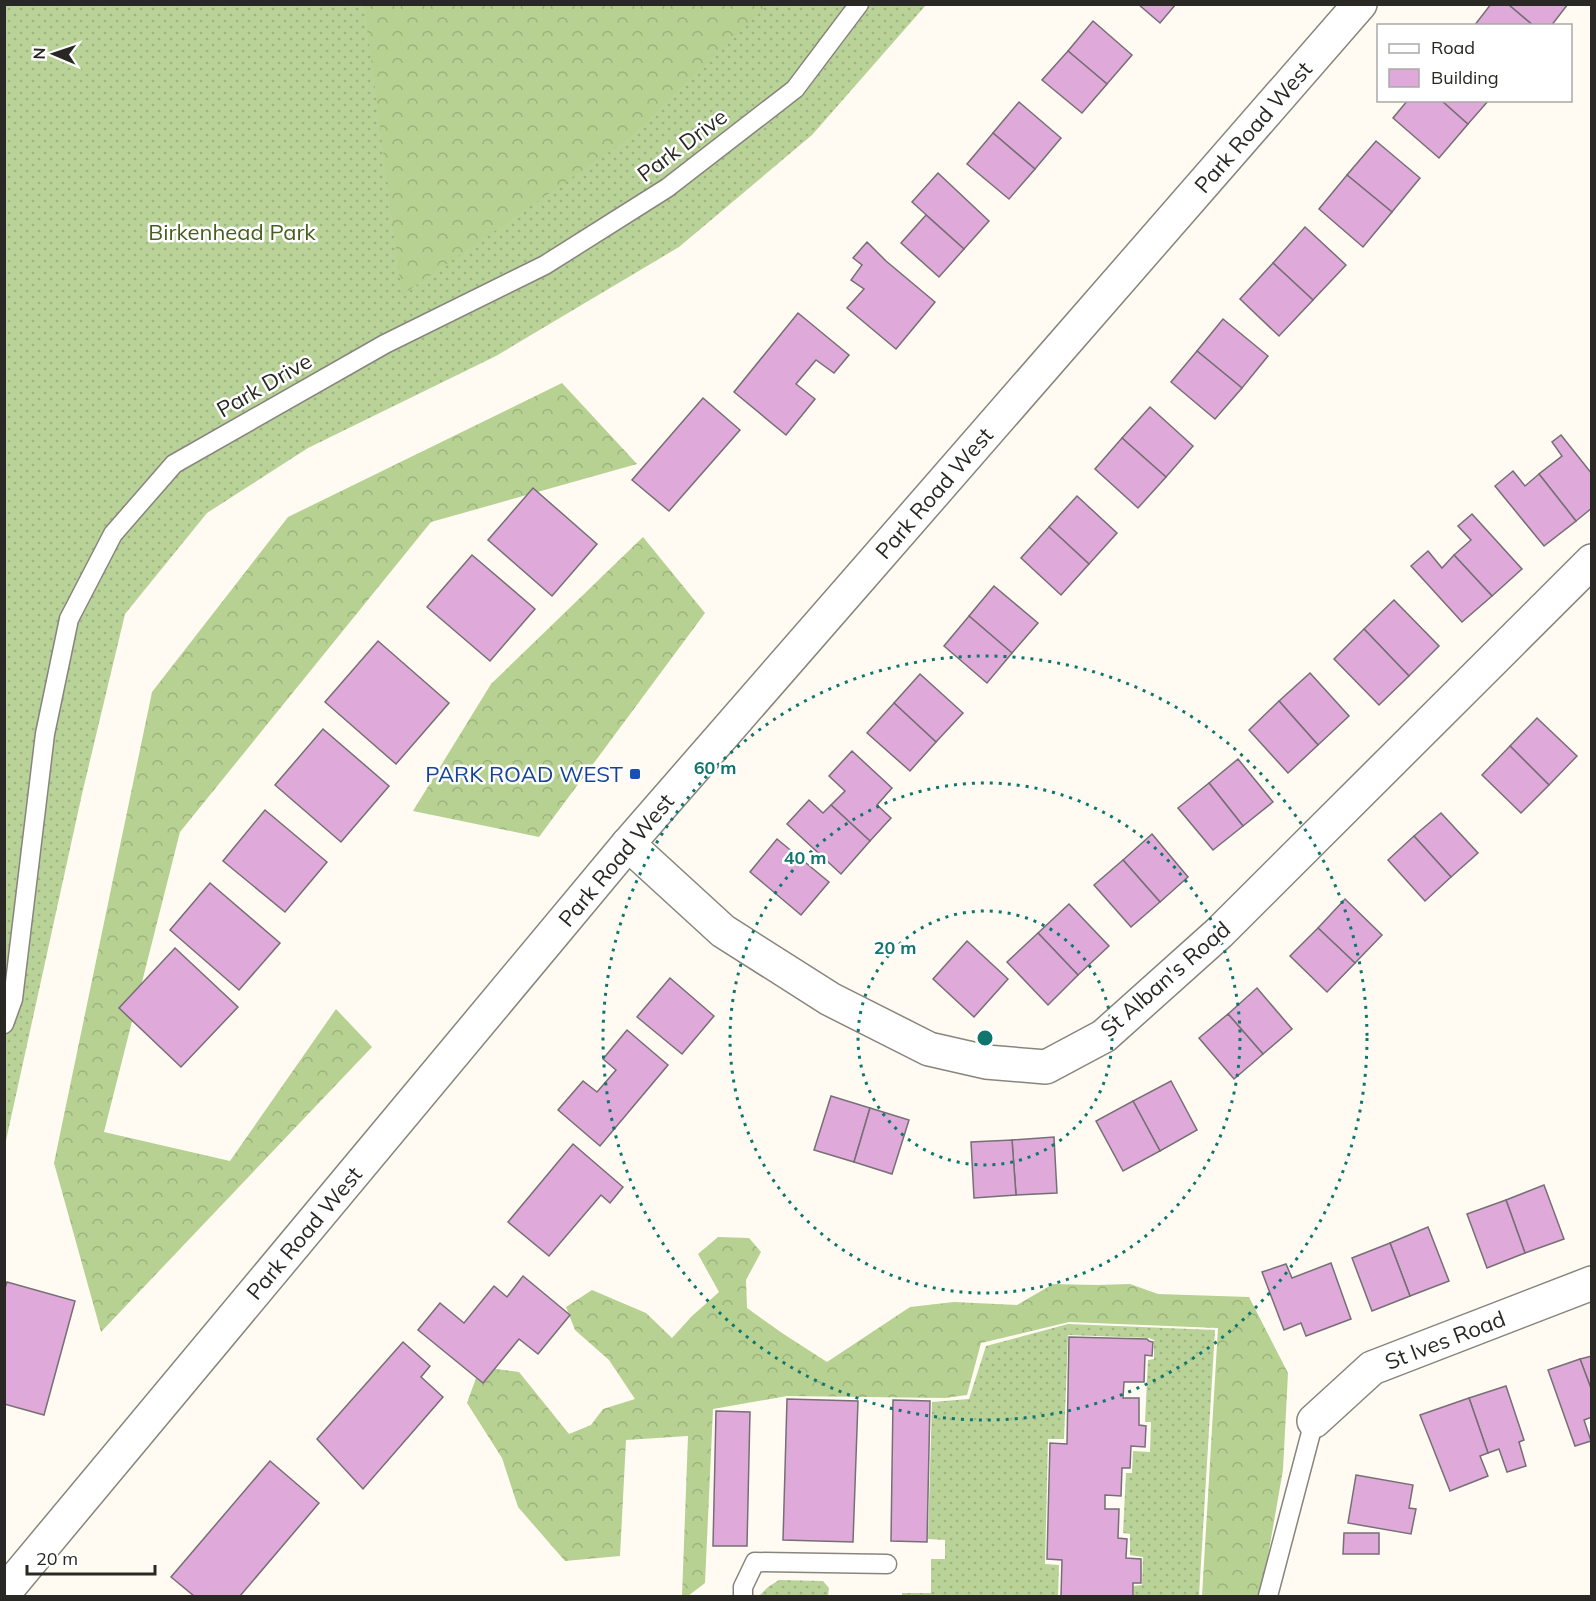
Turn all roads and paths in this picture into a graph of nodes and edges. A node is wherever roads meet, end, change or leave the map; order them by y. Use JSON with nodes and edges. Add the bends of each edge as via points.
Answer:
{"nodes":[{"id":1,"x":859,"y":4,"type":"edge"},
{"id":2,"x":1360,"y":4,"type":"edge"},
{"id":3,"x":1592,"y":561,"type":"edge"},
{"id":4,"x":628,"y":844,"type":"junction"},
{"id":5,"x":4,"y":1024,"type":"edge"},
{"id":6,"x":1592,"y":1283,"type":"edge"},
{"id":7,"x":1314,"y":1421,"type":"joint"},
{"id":8,"x":887,"y":1564,"type":"dead end"},
{"id":9,"x":4,"y":1593,"type":"edge"},
{"id":10,"x":742,"y":1596,"type":"edge"},
{"id":11,"x":1268,"y":1596,"type":"edge"}],
"edges":[{"from":1,"to":5,"type":"lane","name":"Park Drive","via":[[795,89],[667,188],[545,265],[385,344],[174,464],[113,534],[69,619],[45,734],[13,999]]},
{"from":2,"to":4,"type":"street","name":"Park Road West"},
{"from":3,"to":4,"type":"street","name":"St Alban's Road","via":[[1219,933],[1104,1036],[1046,1067],[986,1062],[929,1049],[830,999],[723,931]]},
{"from":4,"to":9,"type":"street","name":"Park Road West"},
{"from":6,"to":7,"type":"street","name":"St Ives Road","via":[[1372,1368]]},
{"from":7,"to":11,"type":"lane"},
{"from":8,"to":10,"type":"lane","via":[[754,1562]]}]}
